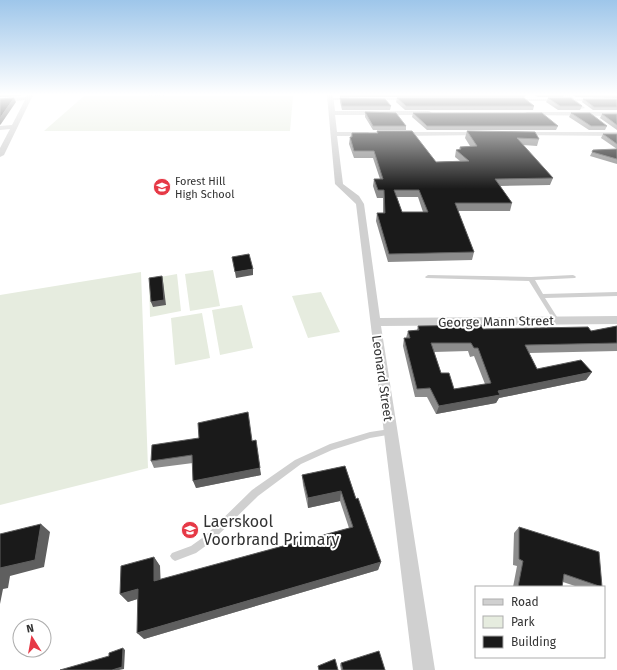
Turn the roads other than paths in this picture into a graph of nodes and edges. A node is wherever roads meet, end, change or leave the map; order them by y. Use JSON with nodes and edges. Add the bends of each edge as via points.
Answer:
{"nodes":[{"id":1,"x":333,"y":126,"type":"edge"},
{"id":2,"x":14,"y":127,"type":"joint"},
{"id":3,"x":0,"y":128,"type":"edge"},
{"id":4,"x":609,"y":129,"type":"dead end"},
{"id":5,"x":334,"y":134,"type":"junction"},
{"id":6,"x":372,"y":134,"type":"edge"},
{"id":7,"x":387,"y":134,"type":"edge"},
{"id":8,"x":493,"y":134,"type":"edge"},
{"id":9,"x":516,"y":134,"type":"edge"},
{"id":10,"x":616,"y":134,"type":"edge"},
{"id":11,"x":0,"y":155,"type":"edge"},
{"id":12,"x":428,"y":277,"type":"dead end"},
{"id":13,"x":573,"y":277,"type":"dead end"},
{"id":14,"x":531,"y":279,"type":"junction"},
{"id":15,"x":617,"y":294,"type":"edge"},
{"id":16,"x":542,"y":296,"type":"junction"},
{"id":17,"x":556,"y":320,"type":"junction"},
{"id":18,"x":617,"y":320,"type":"edge"},
{"id":19,"x":375,"y":322,"type":"junction"},
{"id":20,"x":390,"y":432,"type":"junction"},
{"id":21,"x":175,"y":556,"type":"dead end"},
{"id":22,"x":424,"y":670,"type":"edge"}],
"edges":[{"from":1,"to":5,"type":"street","name":"Leonard Street"},
{"from":2,"to":3,"type":"street"},
{"from":2,"to":11,"type":"street"},
{"from":4,"to":10,"type":"street"},
{"from":5,"to":6,"type":"street"},
{"from":5,"to":19,"type":"street","name":"Leonard Street","via":[[340,187],[360,204]]},
{"from":7,"to":8,"type":"street"},
{"from":9,"to":10,"type":"street"},
{"from":12,"to":14,"type":"lane"},
{"from":13,"to":14,"type":"lane"},
{"from":14,"to":16,"type":"lane"},
{"from":15,"to":16,"type":"lane"},
{"from":16,"to":17,"type":"lane"},
{"from":17,"to":18,"type":"street","name":"George Mann Street"},
{"from":17,"to":19,"type":"street","name":"George Mann Street"},
{"from":19,"to":20,"type":"street","name":"Leonard Street"},
{"from":20,"to":21,"type":"lane","via":[[330,447],[298,462],[255,493],[208,539],[193,550]]},
{"from":20,"to":22,"type":"street","name":"Leonard Street"}]}
